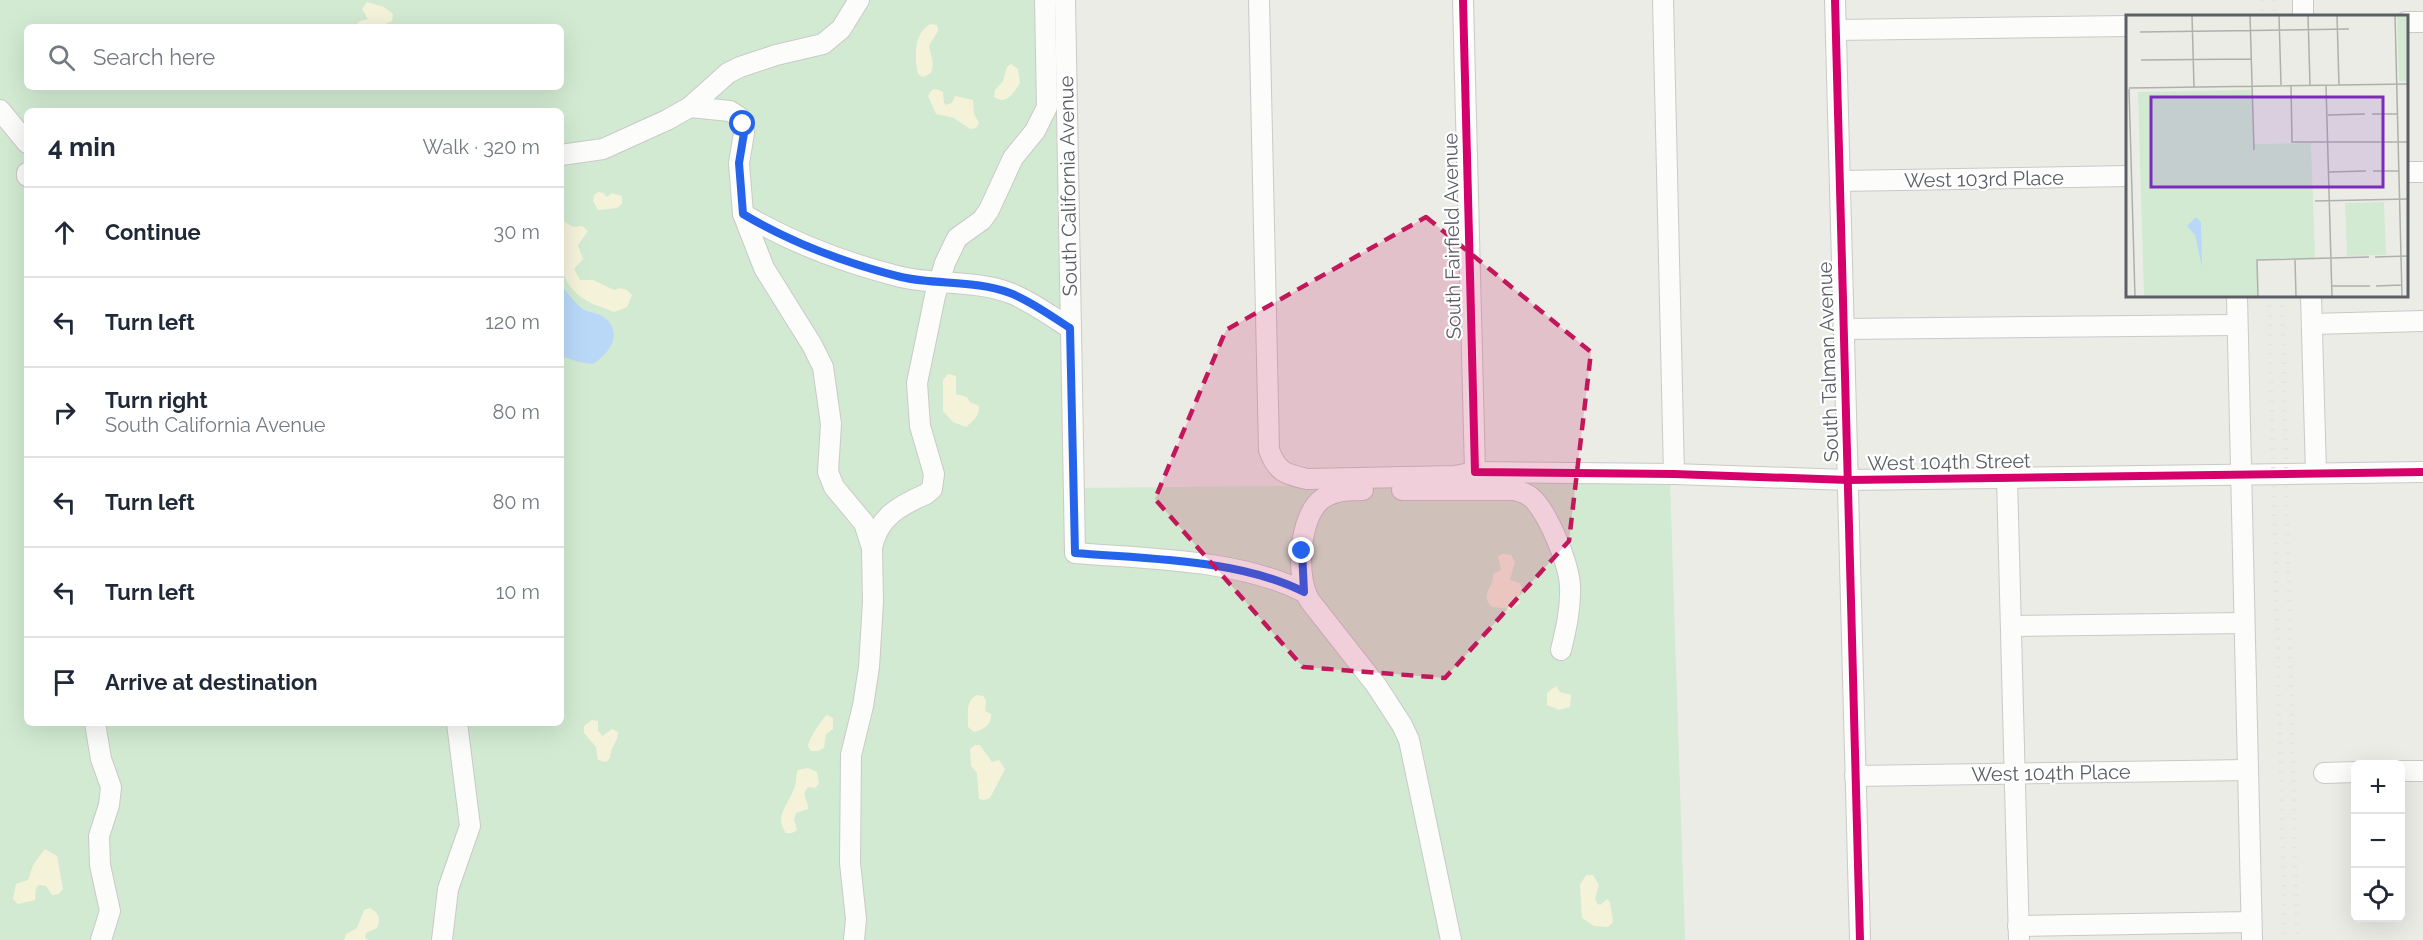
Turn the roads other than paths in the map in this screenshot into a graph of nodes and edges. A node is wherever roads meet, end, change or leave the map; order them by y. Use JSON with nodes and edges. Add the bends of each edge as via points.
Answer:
{"nodes":[{"id":1,"x":859,"y":0,"type":"edge"},
{"id":2,"x":1045,"y":0,"type":"edge"},
{"id":3,"x":1065,"y":0,"type":"edge"},
{"id":4,"x":1259,"y":0,"type":"edge"},
{"id":5,"x":1463,"y":0,"type":"edge"},
{"id":6,"x":1663,"y":0,"type":"edge"},
{"id":7,"x":1835,"y":0,"type":"edge"},
{"id":8,"x":2126,"y":26,"type":"edge"},
{"id":9,"x":1836,"y":30,"type":"junction"},
{"id":10,"x":690,"y":106,"type":"junction"},
{"id":11,"x":0,"y":110,"type":"edge"},
{"id":12,"x":24,"y":139,"type":"edge"},
{"id":13,"x":564,"y":155,"type":"edge"},
{"id":14,"x":2126,"y":176,"type":"edge"},
{"id":15,"x":1840,"y":181,"type":"junction"},
{"id":16,"x":743,"y":214,"type":"junction"},
{"id":17,"x":939,"y":283,"type":"junction"},
{"id":18,"x":2237,"y":297,"type":"edge"},
{"id":19,"x":2311,"y":297,"type":"edge"},
{"id":20,"x":2423,"y":321,"type":"edge"},
{"id":21,"x":2312,"y":324,"type":"junction"},
{"id":22,"x":2238,"y":325,"type":"junction"},
{"id":23,"x":1070,"y":328,"type":"junction"},
{"id":24,"x":1843,"y":329,"type":"junction"},
{"id":25,"x":1474,"y":472,"type":"junction"},
{"id":26,"x":2423,"y":472,"type":"edge"},
{"id":27,"x":2316,"y":473,"type":"junction"},
{"id":28,"x":1674,"y":474,"type":"junction"},
{"id":29,"x":2241,"y":474,"type":"junction"},
{"id":30,"x":2007,"y":478,"type":"junction"},
{"id":31,"x":1848,"y":480,"type":"junction"},
{"id":32,"x":872,"y":548,"type":"junction"},
{"id":33,"x":1304,"y":592,"type":"junction"},
{"id":34,"x":2244,"y":623,"type":"junction"},
{"id":35,"x":2011,"y":627,"type":"junction"},
{"id":36,"x":1561,"y":650,"type":"dead end"},
{"id":37,"x":96,"y":726,"type":"edge"},
{"id":38,"x":457,"y":726,"type":"edge"},
{"id":39,"x":2248,"y":770,"type":"junction"},
{"id":40,"x":2405,"y":771,"type":"edge"},
{"id":41,"x":2423,"y":771,"type":"edge"},
{"id":42,"x":2351,"y":772,"type":"edge"},
{"id":43,"x":2325,"y":773,"type":"dead end"},
{"id":44,"x":2014,"y":774,"type":"junction"},
{"id":45,"x":1855,"y":776,"type":"junction"},
{"id":46,"x":2251,"y":931,"type":"edge"},
{"id":47,"x":2018,"y":933,"type":"edge"},
{"id":48,"x":101,"y":940,"type":"edge"},
{"id":49,"x":442,"y":940,"type":"edge"},
{"id":50,"x":854,"y":940,"type":"edge"},
{"id":51,"x":1451,"y":940,"type":"edge"},
{"id":52,"x":1860,"y":940,"type":"edge"}],
"edges":[{"from":1,"to":10,"type":"street","via":[[841,29],[823,44],[740,67]]},
{"from":2,"to":17,"type":"street","via":[[1047,106],[1035,131],[1013,158],[982,220],[957,238]]},
{"from":3,"to":23,"type":"street","name":"South California Avenue"},
{"from":4,"to":25,"type":"street","name":"West 104th Street","via":[[1269,450],[1274,465],[1288,475],[1307,479],[1455,476]]},
{"from":5,"to":25,"type":"street","name":"South Fairfield Avenue"},
{"from":6,"to":28,"type":"street"},
{"from":7,"to":9,"type":"street","name":"South Talman Avenue"},
{"from":8,"to":9,"type":"street"},
{"from":9,"to":15,"type":"street","name":"South Talman Avenue"},
{"from":10,"to":13,"type":"street","via":[[603,149]]},
{"from":10,"to":16,"type":"street","via":[[730,111],[743,124],[739,163]]},
{"from":11,"to":12,"type":"street"},
{"from":14,"to":15,"type":"street","name":"West 103rd Place"},
{"from":15,"to":24,"type":"street","name":"South Talman Avenue"},
{"from":16,"to":17,"type":"street","via":[[822,253],[902,277]]},
{"from":16,"to":32,"type":"street","via":[[764,268],[823,368],[831,424],[828,472],[834,487],[864,523]]},
{"from":17,"to":23,"type":"street","via":[[1011,293]]},
{"from":17,"to":32,"type":"street","via":[[917,383],[920,426],[934,482],[926,494],[884,519]]},
{"from":18,"to":22,"type":"street"},
{"from":19,"to":21,"type":"street"},
{"from":20,"to":21,"type":"street"},
{"from":21,"to":27,"type":"street"},
{"from":22,"to":24,"type":"street"},
{"from":22,"to":29,"type":"street"},
{"from":23,"to":33,"type":"street","name":"South California Avenue","via":[[1075,553],[1249,572]]},
{"from":24,"to":31,"type":"street","name":"South Talman Avenue"},
{"from":25,"to":28,"type":"street","name":"West 104th Street"},
{"from":26,"to":27,"type":"street","name":"West 104th Street"},
{"from":27,"to":29,"type":"street","name":"West 104th Street"},
{"from":28,"to":31,"type":"street","name":"West 104th Street"},
{"from":29,"to":30,"type":"street","name":"West 104th Street"},
{"from":29,"to":34,"type":"street"},
{"from":30,"to":31,"type":"street","name":"West 104th Street"},
{"from":30,"to":35,"type":"street"},
{"from":31,"to":45,"type":"street","name":"South Talman Avenue"},
{"from":32,"to":50,"type":"street","via":[[869,667],[851,755]]},
{"from":33,"to":36,"type":"street","via":[[1305,533],[1313,508],[1326,496],[1346,490],[1520,491],[1538,505],[1567,571],[1569,605]]},
{"from":33,"to":51,"type":"street","via":[[1376,685],[1409,740]]},
{"from":34,"to":35,"type":"street"},
{"from":34,"to":39,"type":"street"},
{"from":35,"to":44,"type":"street"},
{"from":37,"to":48,"type":"street","via":[[111,787],[99,836],[100,865],[110,911]]},
{"from":38,"to":49,"type":"street","via":[[470,826],[448,889]]},
{"from":39,"to":44,"type":"street","name":"West 104th Place"},
{"from":39,"to":46,"type":"street"},
{"from":40,"to":41,"type":"street"},
{"from":42,"to":43,"type":"street"},
{"from":44,"to":45,"type":"street","name":"West 104th Place"},
{"from":44,"to":47,"type":"street"},
{"from":45,"to":52,"type":"street","name":"South Talman Avenue"},
{"from":46,"to":47,"type":"street"}]}
